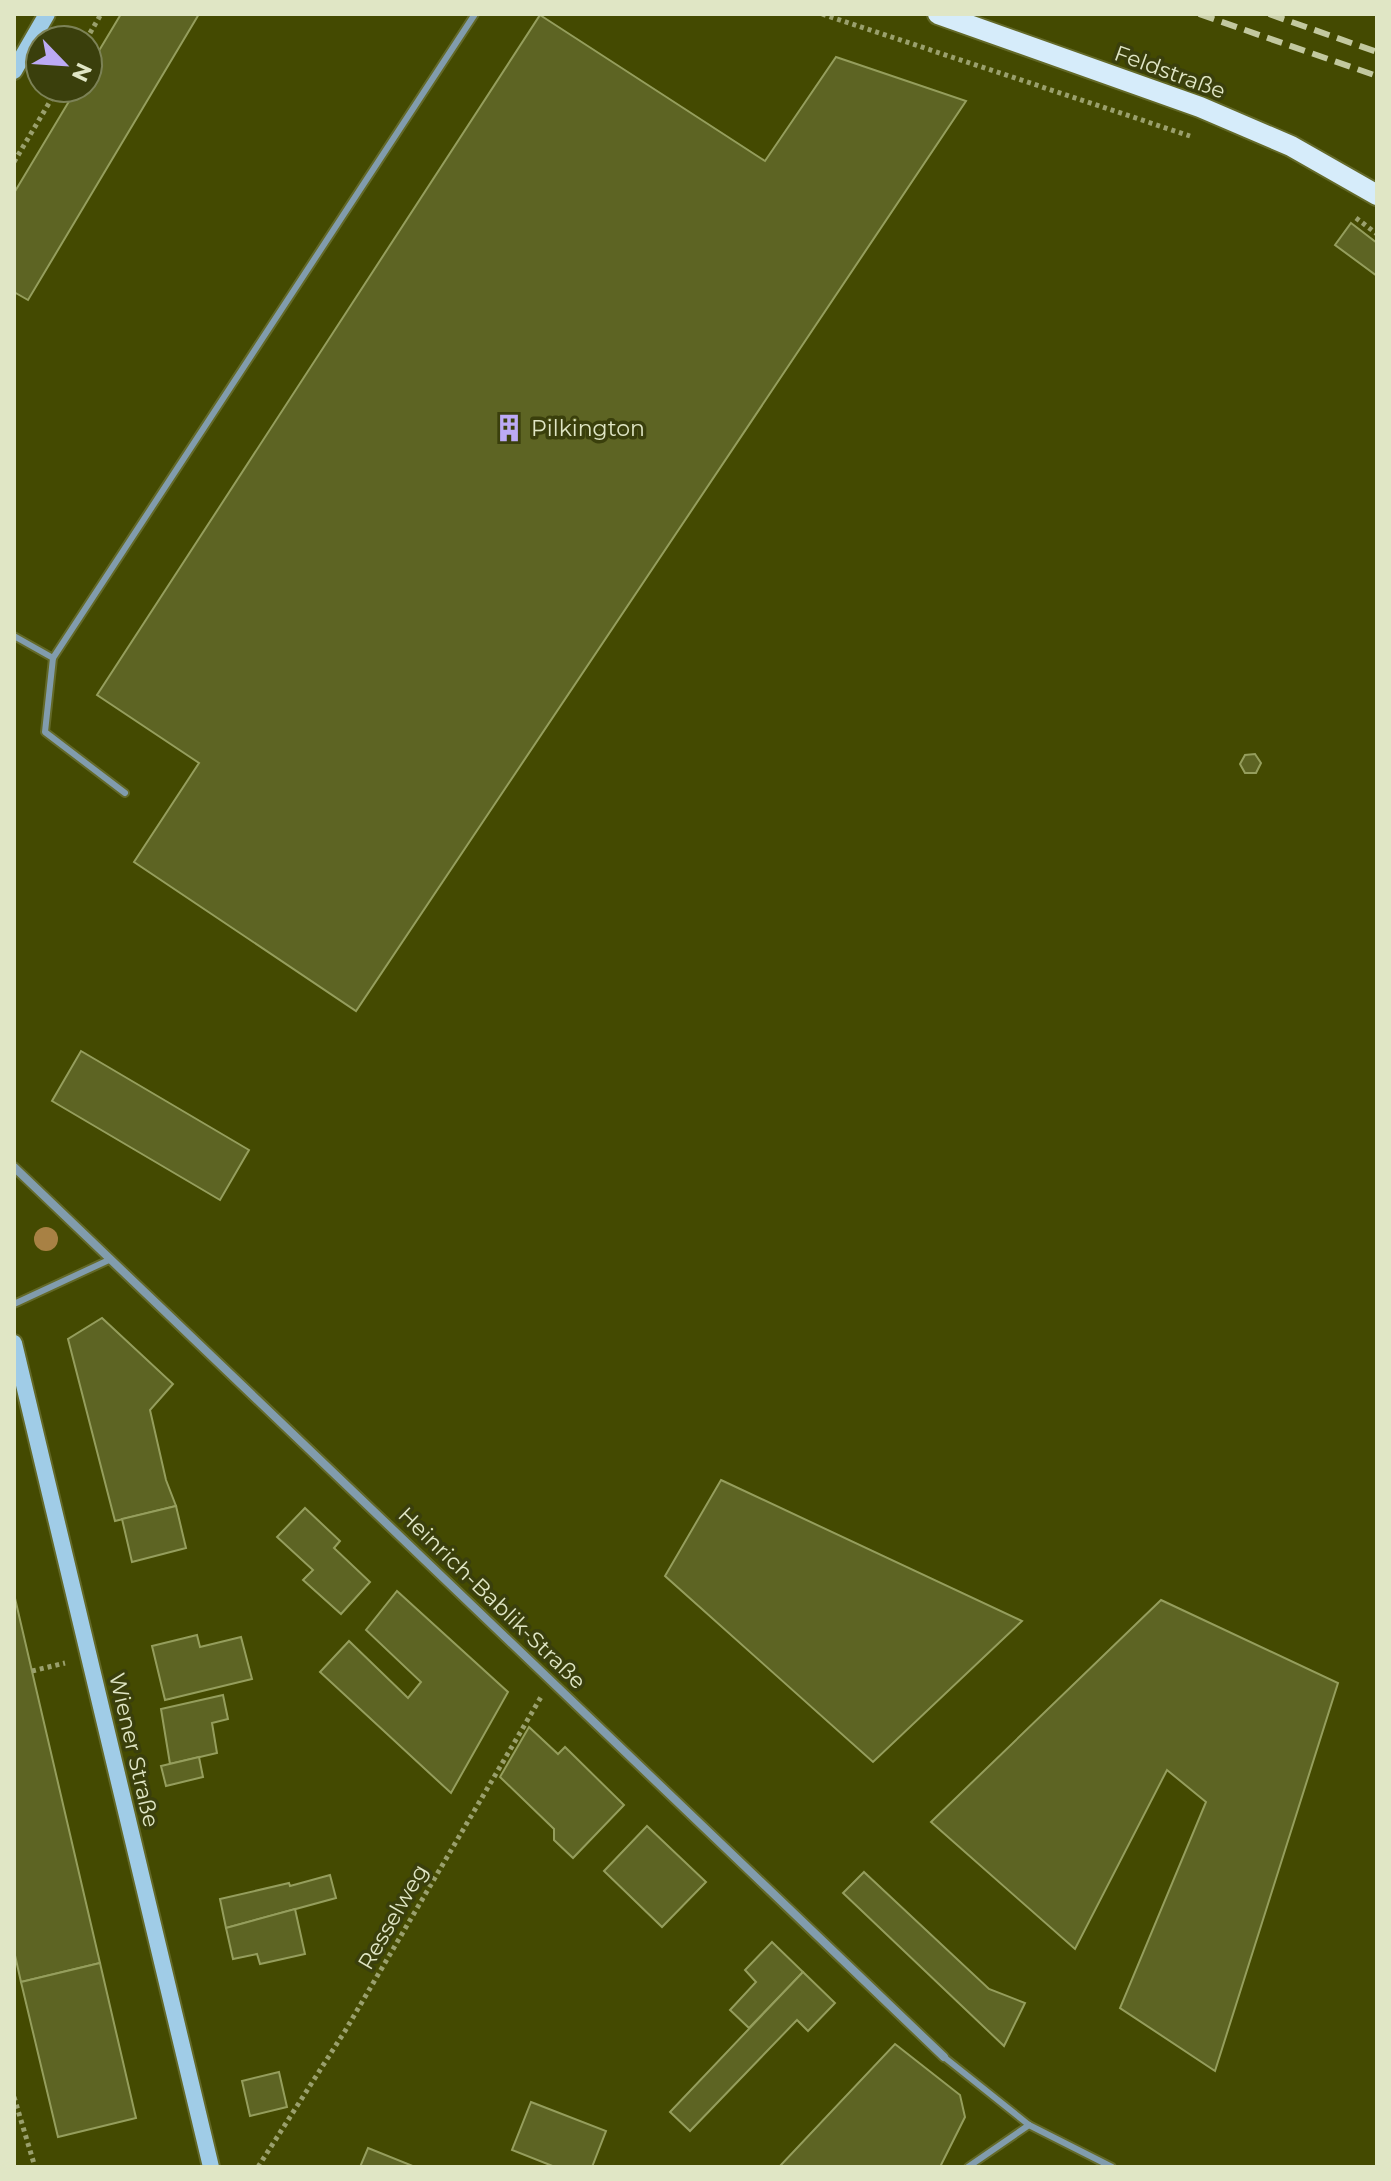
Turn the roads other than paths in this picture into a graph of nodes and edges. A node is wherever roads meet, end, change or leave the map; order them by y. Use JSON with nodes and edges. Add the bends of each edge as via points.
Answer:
{"nodes":[{"id":1,"x":47,"y":14,"type":"edge"},
{"id":2,"x":475,"y":14,"type":"edge"},
{"id":3,"x":938,"y":14,"type":"edge"},
{"id":4,"x":14,"y":71,"type":"edge"},
{"id":5,"x":1377,"y":195,"type":"edge"},
{"id":6,"x":14,"y":636,"type":"edge"},
{"id":7,"x":53,"y":658,"type":"junction"},
{"id":8,"x":125,"y":793,"type":"dead end"},
{"id":9,"x":14,"y":1167,"type":"edge"},
{"id":10,"x":111,"y":1259,"type":"junction"},
{"id":11,"x":14,"y":1304,"type":"edge"},
{"id":12,"x":14,"y":1343,"type":"edge"},
{"id":13,"x":944,"y":2057,"type":"joint"},
{"id":14,"x":1029,"y":2125,"type":"junction"},
{"id":15,"x":211,"y":2167,"type":"edge"},
{"id":16,"x":968,"y":2167,"type":"edge"},
{"id":17,"x":1112,"y":2167,"type":"edge"}],
"edges":[{"from":1,"to":4,"type":"main road"},
{"from":2,"to":7,"type":"lane"},
{"from":3,"to":5,"type":"main road","name":"Feldstraße","via":[[1200,107],[1291,146]]},
{"from":6,"to":7,"type":"lane"},
{"from":7,"to":8,"type":"lane","via":[[45,732]]},
{"from":9,"to":10,"type":"street","name":"Heinrich-Bablik-Straße"},
{"from":10,"to":11,"type":"lane"},
{"from":10,"to":13,"type":"street","name":"Heinrich-Bablik-Straße"},
{"from":12,"to":15,"type":"main road","name":"Wiener Straße"},
{"from":13,"to":14,"type":"lane"},
{"from":14,"to":16,"type":"lane"},
{"from":14,"to":17,"type":"lane"}]}
